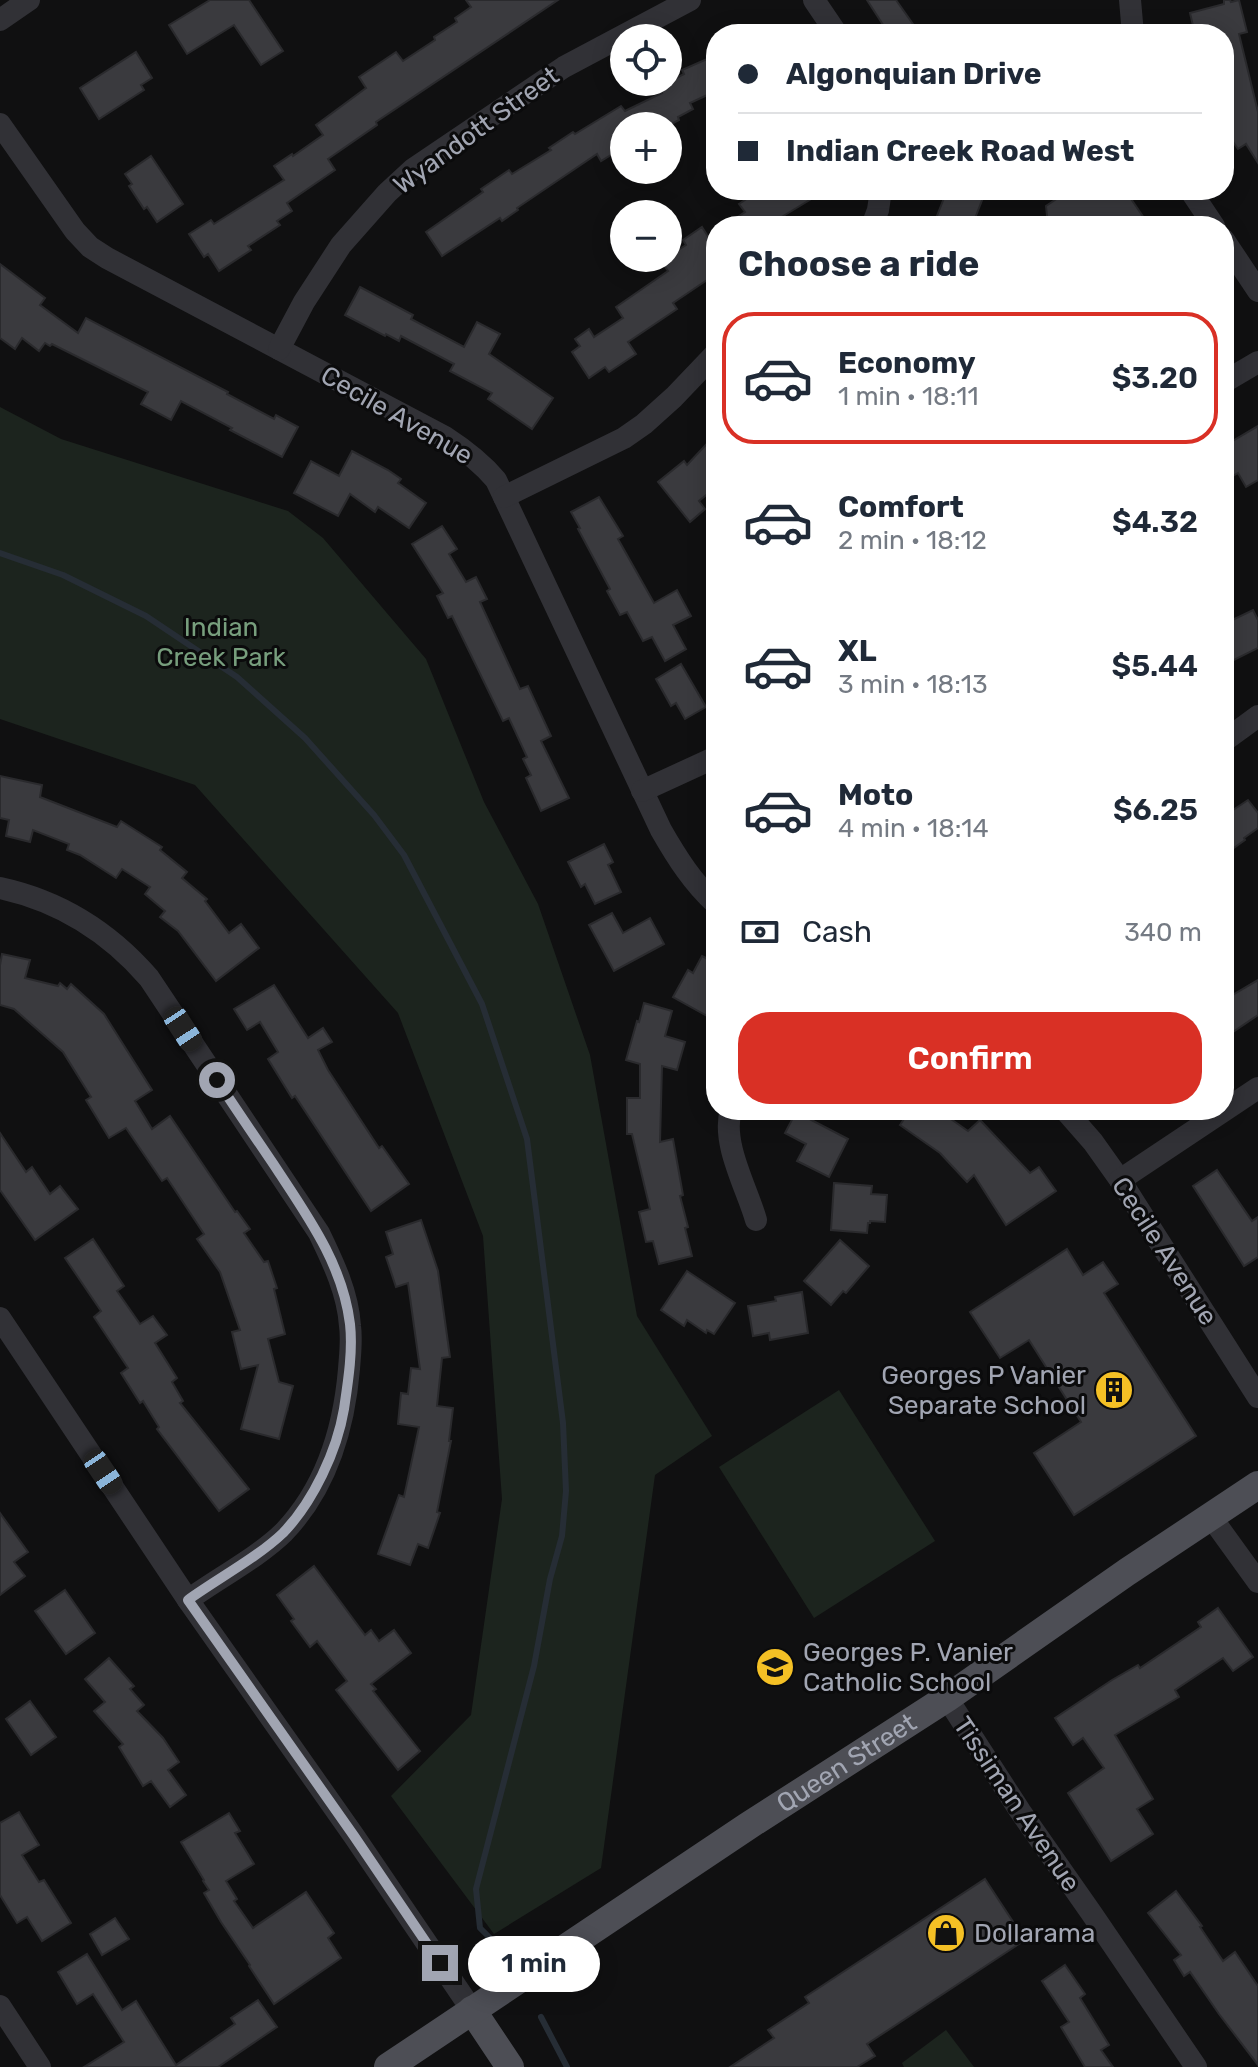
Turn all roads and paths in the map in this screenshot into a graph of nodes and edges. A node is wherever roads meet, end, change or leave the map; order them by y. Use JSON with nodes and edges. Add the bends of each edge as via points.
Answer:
{"nodes":[{"id":1,"x":29,"y":0,"type":"edge"},
{"id":2,"x":690,"y":0,"type":"edge"},
{"id":3,"x":814,"y":0,"type":"edge"},
{"id":4,"x":1130,"y":0,"type":"edge"},
{"id":5,"x":0,"y":20,"type":"edge"},
{"id":6,"x":830,"y":24,"type":"edge"},
{"id":7,"x":1132,"y":24,"type":"edge"},
{"id":8,"x":0,"y":124,"type":"edge"},
{"id":9,"x":1234,"y":255,"type":"edge"},
{"id":10,"x":1258,"y":291,"type":"edge"},
{"id":11,"x":279,"y":349,"type":"junction"},
{"id":12,"x":1258,"y":362,"type":"edge"},
{"id":13,"x":706,"y":363,"type":"edge"},
{"id":14,"x":1234,"y":376,"type":"edge"},
{"id":15,"x":504,"y":497,"type":"junction"},
{"id":16,"x":1258,"y":716,"type":"edge"},
{"id":17,"x":1234,"y":734,"type":"edge"},
{"id":18,"x":706,"y":762,"type":"edge"},
{"id":19,"x":642,"y":791,"type":"junction"},
{"id":20,"x":0,"y":888,"type":"edge"},
{"id":21,"x":706,"y":895,"type":"edge"},
{"id":22,"x":1258,"y":1088,"type":"edge"},
{"id":23,"x":1234,"y":1104,"type":"edge"},
{"id":24,"x":729,"y":1120,"type":"edge"},
{"id":25,"x":1074,"y":1120,"type":"edge"},
{"id":26,"x":1210,"y":1120,"type":"edge"},
{"id":27,"x":1120,"y":1180,"type":"junction"},
{"id":28,"x":756,"y":1220,"type":"dead end"},
{"id":29,"x":0,"y":1318,"type":"edge"},
{"id":30,"x":1258,"y":1397,"type":"edge"},
{"id":31,"x":1258,"y":1485,"type":"edge"},
{"id":32,"x":1211,"y":1517,"type":"junction"},
{"id":33,"x":1258,"y":1582,"type":"edge"},
{"id":34,"x":188,"y":1600,"type":"junction"},
{"id":35,"x":947,"y":1698,"type":"junction"},
{"id":36,"x":0,"y":2006,"type":"edge"},
{"id":37,"x":472,"y":2010,"type":"junction"},
{"id":38,"x":40,"y":2067,"type":"edge"},
{"id":39,"x":388,"y":2067,"type":"edge"},
{"id":40,"x":510,"y":2067,"type":"edge"},
{"id":41,"x":1196,"y":2067,"type":"edge"}],
"edges":[{"from":1,"to":5,"type":"street"},
{"from":2,"to":11,"type":"street","name":"Wyandott Street","via":[[564,67],[413,169],[341,245]]},
{"from":3,"to":6,"type":"street"},
{"from":4,"to":7,"type":"street"},
{"from":8,"to":11,"type":"street","name":"Cecile Avenue","via":[[90,247]]},
{"from":9,"to":10,"type":"street"},
{"from":11,"to":15,"type":"street","name":"Cecile Avenue","via":[[465,450],[496,480]]},
{"from":12,"to":14,"type":"street"},
{"from":13,"to":15,"type":"street","via":[[624,438]]},
{"from":15,"to":19,"type":"street","name":"Cecile Avenue"},
{"from":16,"to":17,"type":"street"},
{"from":18,"to":19,"type":"street"},
{"from":19,"to":21,"type":"street","name":"Cecile Avenue","via":[[684,869]]},
{"from":20,"to":34,"type":"street","via":[[43,900],[85,922],[149,978],[319,1233],[345,1297],[350,1326],[347,1392],[336,1442],[323,1471],[284,1531]]},
{"from":22,"to":23,"type":"street"},
{"from":24,"to":28,"type":"street","via":[[730,1144]]},
{"from":25,"to":27,"type":"street","name":"Cecile Avenue"},
{"from":26,"to":27,"type":"street"},
{"from":27,"to":30,"type":"street","name":"Cecile Avenue"},
{"from":29,"to":34,"type":"street"},
{"from":31,"to":32,"type":"main road","name":"Queen Street"},
{"from":32,"to":33,"type":"street"},
{"from":32,"to":35,"type":"main road","name":"Queen Street"},
{"from":34,"to":37,"type":"street"},
{"from":35,"to":37,"type":"main road","name":"Queen Street"},
{"from":35,"to":41,"type":"street","name":"Tissiman Avenue"},
{"from":36,"to":38,"type":"street"},
{"from":37,"to":39,"type":"main road","name":"Queen Street"},
{"from":37,"to":40,"type":"main road"}]}
